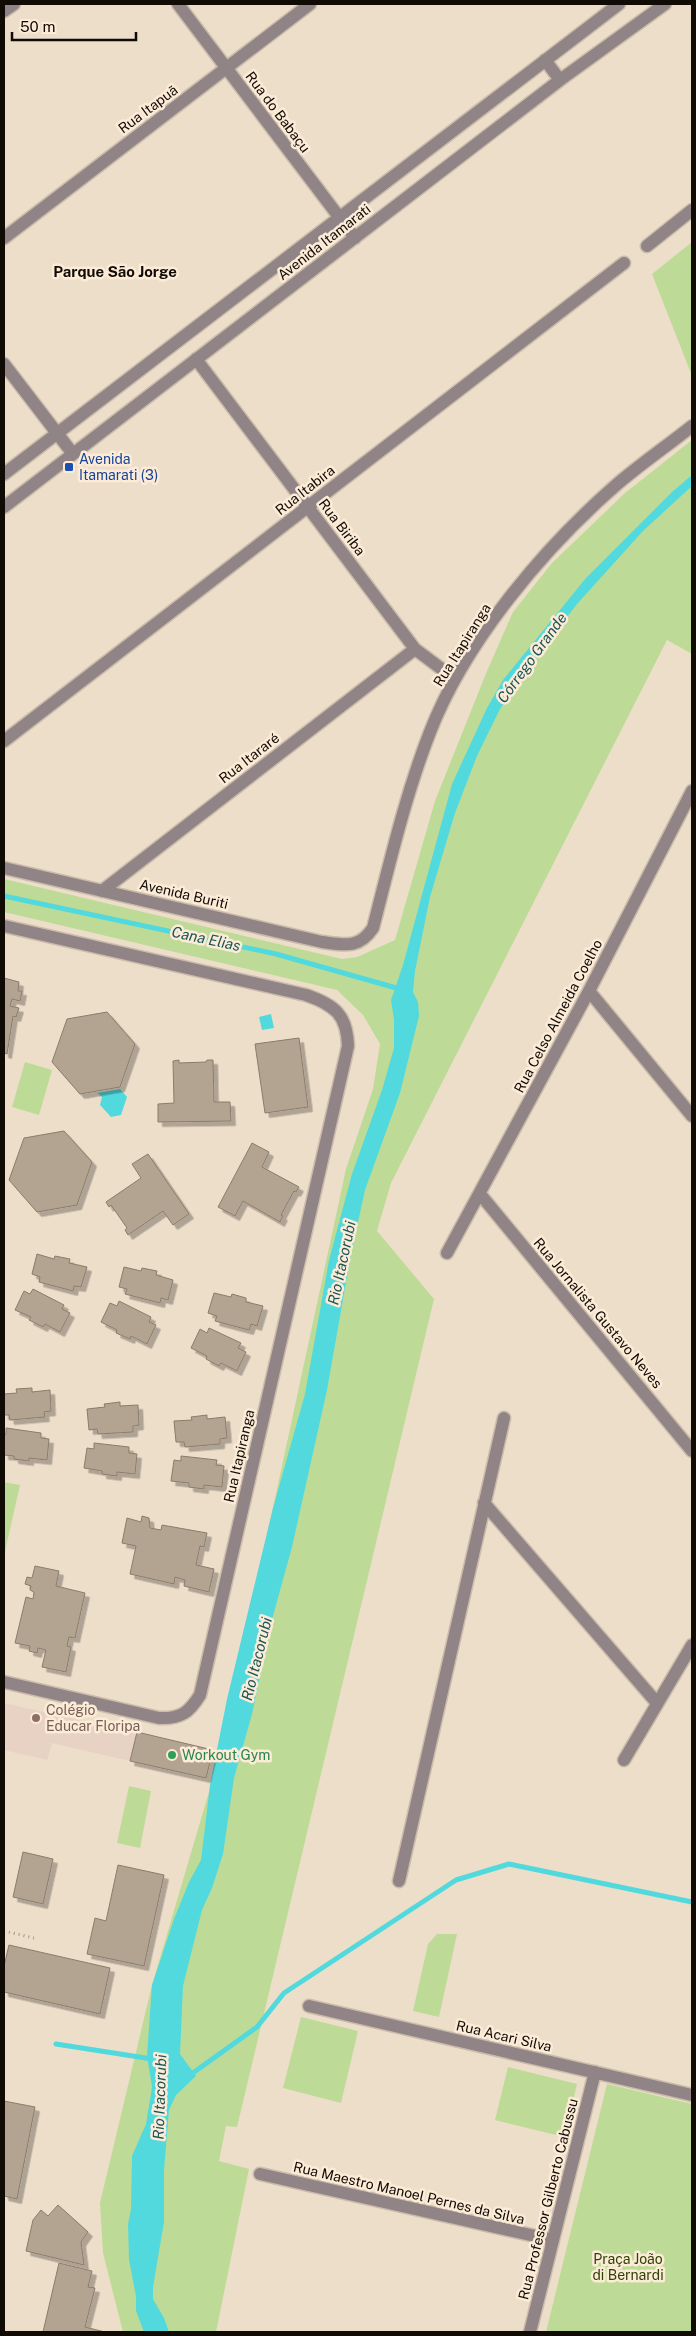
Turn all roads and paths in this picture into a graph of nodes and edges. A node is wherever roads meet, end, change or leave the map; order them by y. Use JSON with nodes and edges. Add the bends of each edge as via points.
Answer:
{"nodes":[{"id":1,"x":14,"y":4,"type":"edge"},
{"id":2,"x":178,"y":4,"type":"edge"},
{"id":3,"x":310,"y":4,"type":"edge"},
{"id":4,"x":619,"y":4,"type":"edge"},
{"id":5,"x":665,"y":4,"type":"edge"},
{"id":6,"x":4,"y":11,"type":"edge"},
{"id":7,"x":545,"y":60,"type":"junction"},
{"id":8,"x":226,"y":68,"type":"junction"},
{"id":9,"x":560,"y":80,"type":"junction"},
{"id":10,"x":692,"y":210,"type":"edge"},
{"id":11,"x":339,"y":217,"type":"junction"},
{"id":12,"x":4,"y":238,"type":"edge"},
{"id":13,"x":355,"y":238,"type":"junction"},
{"id":14,"x":647,"y":246,"type":"dead end"},
{"id":15,"x":624,"y":263,"type":"dead end"},
{"id":16,"x":196,"y":359,"type":"junction"},
{"id":17,"x":4,"y":364,"type":"edge"},
{"id":18,"x":692,"y":426,"type":"edge"},
{"id":19,"x":57,"y":433,"type":"junction"},
{"id":20,"x":73,"y":454,"type":"junction"},
{"id":21,"x":4,"y":474,"type":"edge"},
{"id":22,"x":4,"y":507,"type":"edge"},
{"id":23,"x":308,"y":507,"type":"junction"},
{"id":24,"x":415,"y":649,"type":"junction"},
{"id":25,"x":455,"y":679,"type":"junction"},
{"id":26,"x":4,"y":741,"type":"edge"},
{"id":27,"x":692,"y":793,"type":"edge"},
{"id":28,"x":4,"y":868,"type":"edge"},
{"id":29,"x":102,"y":891,"type":"junction"},
{"id":30,"x":4,"y":926,"type":"edge"},
{"id":31,"x":358,"y":943,"type":"joint"},
{"id":32,"x":590,"y":991,"type":"junction"},
{"id":33,"x":692,"y":1116,"type":"edge"},
{"id":34,"x":480,"y":1194,"type":"junction"},
{"id":35,"x":448,"y":1252,"type":"dead end"},
{"id":36,"x":504,"y":1418,"type":"dead end"},
{"id":37,"x":692,"y":1451,"type":"edge"},
{"id":38,"x":484,"y":1503,"type":"junction"},
{"id":39,"x":692,"y":1645,"type":"edge"},
{"id":40,"x":4,"y":1682,"type":"edge"},
{"id":41,"x":657,"y":1703,"type":"junction"},
{"id":42,"x":624,"y":1760,"type":"dead end"},
{"id":43,"x":399,"y":1881,"type":"dead end"},
{"id":44,"x":4,"y":1931,"type":"edge"},
{"id":45,"x":34,"y":1938,"type":"dead end"},
{"id":46,"x":309,"y":2006,"type":"dead end"},
{"id":47,"x":595,"y":2072,"type":"junction"},
{"id":48,"x":692,"y":2095,"type":"edge"},
{"id":49,"x":260,"y":2174,"type":"dead end"},
{"id":50,"x":553,"y":2240,"type":"junction"},
{"id":51,"x":530,"y":2332,"type":"edge"}],
"edges":[{"from":1,"to":6,"type":"street"},
{"from":2,"to":8,"type":"street","name":"Rua do Babaçu"},
{"from":3,"to":8,"type":"street","name":"Rua Itapuã"},
{"from":4,"to":7,"type":"street","name":"Avenida Itamarati"},
{"from":5,"to":9,"type":"street","name":"Avenida Itamarati"},
{"from":7,"to":9,"type":"street"},
{"from":7,"to":11,"type":"street","name":"Avenida Itamarati"},
{"from":8,"to":11,"type":"street","name":"Rua do Babaçu"},
{"from":8,"to":12,"type":"street","name":"Rua Itapuã"},
{"from":9,"to":13,"type":"street","name":"Avenida Itamarati"},
{"from":10,"to":14,"type":"street"},
{"from":11,"to":13,"type":"street","name":"Rua do Babaçu"},
{"from":11,"to":19,"type":"street","name":"Avenida Itamarati"},
{"from":13,"to":16,"type":"street","name":"Avenida Itamarati"},
{"from":15,"to":23,"type":"street","name":"Rua Itabira"},
{"from":16,"to":20,"type":"street","name":"Avenida Itamarati"},
{"from":16,"to":23,"type":"street","name":"Rua Biriba"},
{"from":17,"to":19,"type":"street"},
{"from":18,"to":25,"type":"street","name":"Rua Itapiranga","via":[[616,486],[546,554],[508,600]]},
{"from":19,"to":20,"type":"street"},
{"from":19,"to":21,"type":"street","name":"Avenida Itamarati"},
{"from":20,"to":22,"type":"street","name":"Avenida Itamarati"},
{"from":23,"to":24,"type":"street","name":"Rua Biriba"},
{"from":23,"to":26,"type":"street","name":"Rua Itabira"},
{"from":24,"to":25,"type":"street","name":"Rua Biriba"},
{"from":24,"to":29,"type":"street","name":"Rua Itararé"},
{"from":25,"to":31,"type":"street","name":"Rua Itapiranga","via":[[430,731],[406,801],[373,928],[367,938]]},
{"from":27,"to":32,"type":"street","name":"Rua Celso Almeida Coelho"},
{"from":28,"to":29,"type":"street","name":"Avenida Buriti"},
{"from":29,"to":31,"type":"street","name":"Avenida Buriti","via":[[322,942]]},
{"from":30,"to":40,"type":"street","name":"Rua Itapiranga","via":[[321,1000],[342,1018],[348,1046],[200,1695],[193,1707],[173,1719]]},
{"from":32,"to":33,"type":"street"},
{"from":32,"to":34,"type":"street","name":"Rua Celso Almeida Coelho"},
{"from":34,"to":35,"type":"street","name":"Rua Celso Almeida Coelho"},
{"from":34,"to":37,"type":"street","name":"Rua Jornalista Gustavo Neves"},
{"from":36,"to":38,"type":"street"},
{"from":38,"to":41,"type":"street"},
{"from":38,"to":43,"type":"street"},
{"from":39,"to":41,"type":"street"},
{"from":41,"to":42,"type":"street"},
{"from":44,"to":45,"type":"path"},
{"from":46,"to":47,"type":"street","name":"Rua Acari Silva"},
{"from":47,"to":48,"type":"street","name":"Rua Acari Silva"},
{"from":47,"to":50,"type":"street","name":"Rua Professor Gilberto Cabussu"},
{"from":49,"to":50,"type":"street","name":"Rua Maestro Manoel Pernes da Silva"},
{"from":50,"to":51,"type":"street","name":"Rua Professor Gilberto Cabussu"}]}
